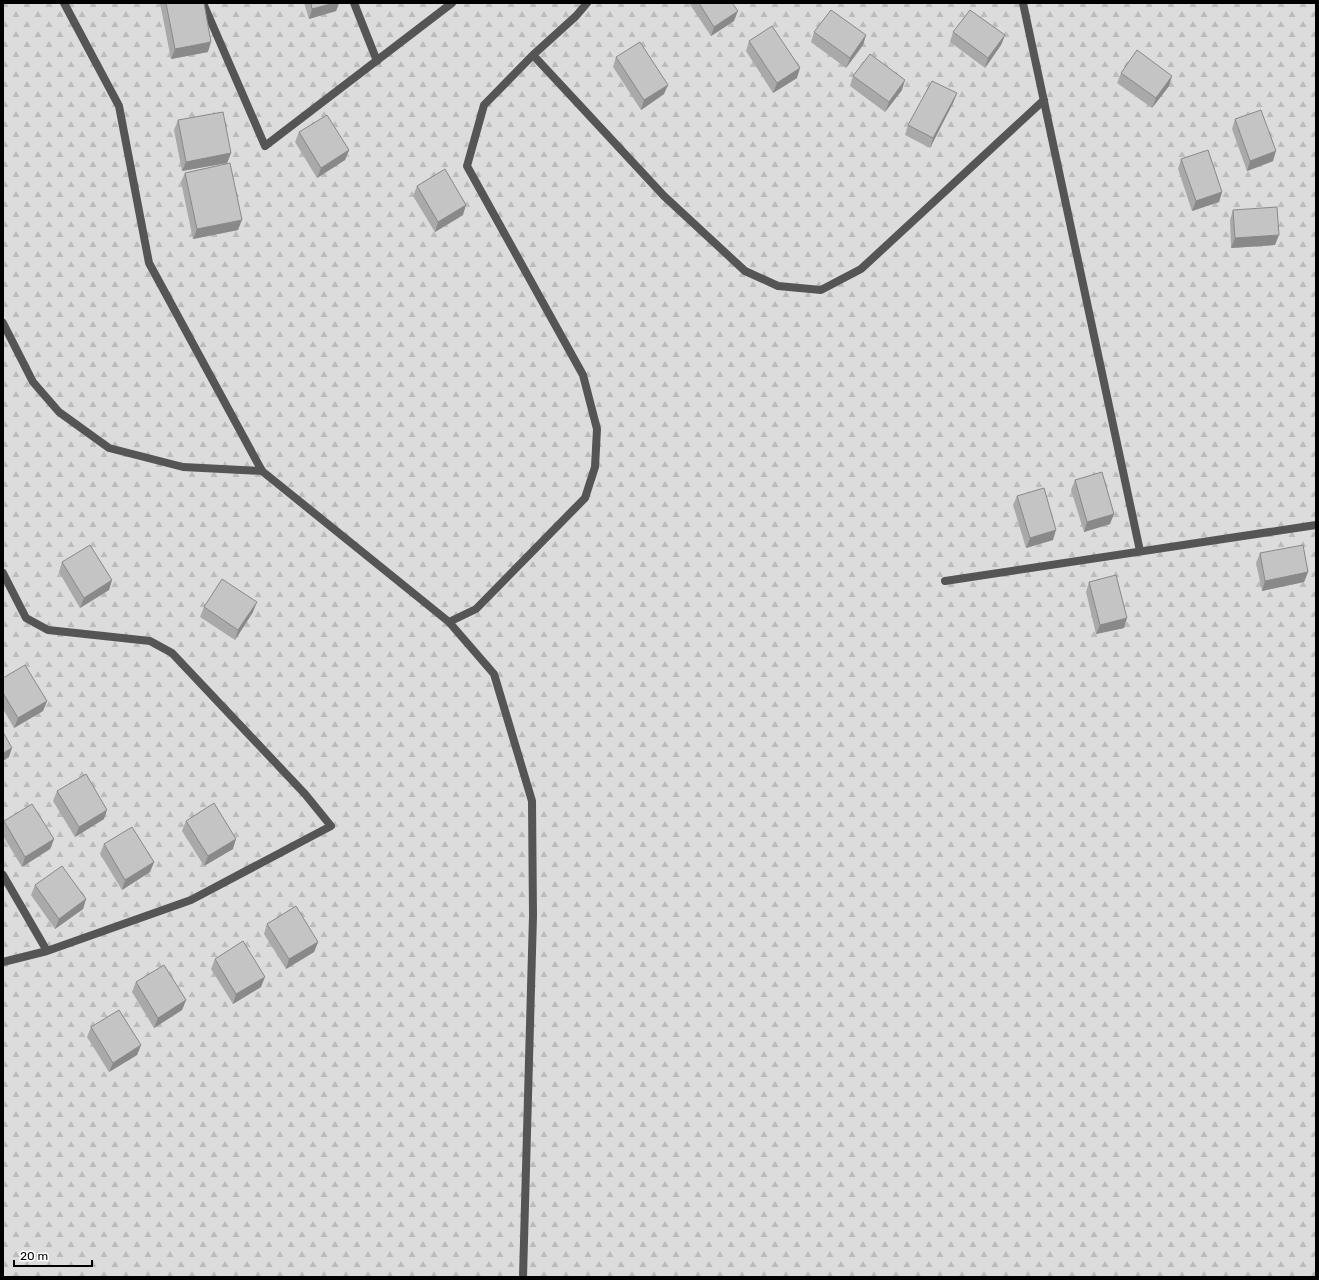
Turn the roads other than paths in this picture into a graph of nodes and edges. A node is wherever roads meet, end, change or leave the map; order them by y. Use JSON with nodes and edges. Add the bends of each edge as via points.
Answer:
{"nodes":[{"id":1,"x":64,"y":3,"type":"edge"},
{"id":2,"x":203,"y":3,"type":"edge"},
{"id":3,"x":354,"y":3,"type":"edge"},
{"id":4,"x":452,"y":3,"type":"edge"},
{"id":5,"x":587,"y":3,"type":"edge"},
{"id":6,"x":1024,"y":3,"type":"edge"},
{"id":7,"x":533,"y":55,"type":"junction"},
{"id":8,"x":377,"y":61,"type":"junction"},
{"id":9,"x":1044,"y":100,"type":"junction"},
{"id":10,"x":3,"y":323,"type":"edge"},
{"id":11,"x":262,"y":471,"type":"junction"},
{"id":12,"x":1316,"y":525,"type":"edge"},
{"id":13,"x":1140,"y":551,"type":"junction"},
{"id":14,"x":3,"y":573,"type":"edge"},
{"id":15,"x":945,"y":581,"type":"dead end"},
{"id":16,"x":449,"y":622,"type":"junction"},
{"id":17,"x":3,"y":875,"type":"edge"},
{"id":18,"x":47,"y":951,"type":"junction"},
{"id":19,"x":3,"y":962,"type":"edge"},
{"id":20,"x":523,"y":1277,"type":"edge"}],
"edges":[{"from":1,"to":11,"type":"street","via":[[119,106],[149,263]]},
{"from":2,"to":8,"type":"street","via":[[265,146]]},
{"from":3,"to":8,"type":"street"},
{"from":4,"to":8,"type":"street"},
{"from":5,"to":7,"type":"street"},
{"from":6,"to":9,"type":"street"},
{"from":7,"to":9,"type":"street","via":[[664,196],[745,271],[778,286],[821,290],[861,269]]},
{"from":7,"to":16,"type":"street","via":[[484,106],[467,166],[583,375],[597,429],[595,467],[584,498],[476,609]]},
{"from":9,"to":13,"type":"street"},
{"from":10,"to":11,"type":"street","via":[[33,382],[59,412],[109,448],[183,467]]},
{"from":11,"to":16,"type":"street"},
{"from":12,"to":13,"type":"street"},
{"from":13,"to":15,"type":"street"},
{"from":14,"to":18,"type":"street","via":[[26,618],[48,630],[150,641],[172,653],[299,788],[331,826],[190,900]]},
{"from":16,"to":20,"type":"street","via":[[494,674],[532,801],[533,916]]},
{"from":17,"to":18,"type":"street"},
{"from":18,"to":19,"type":"street"}]}
